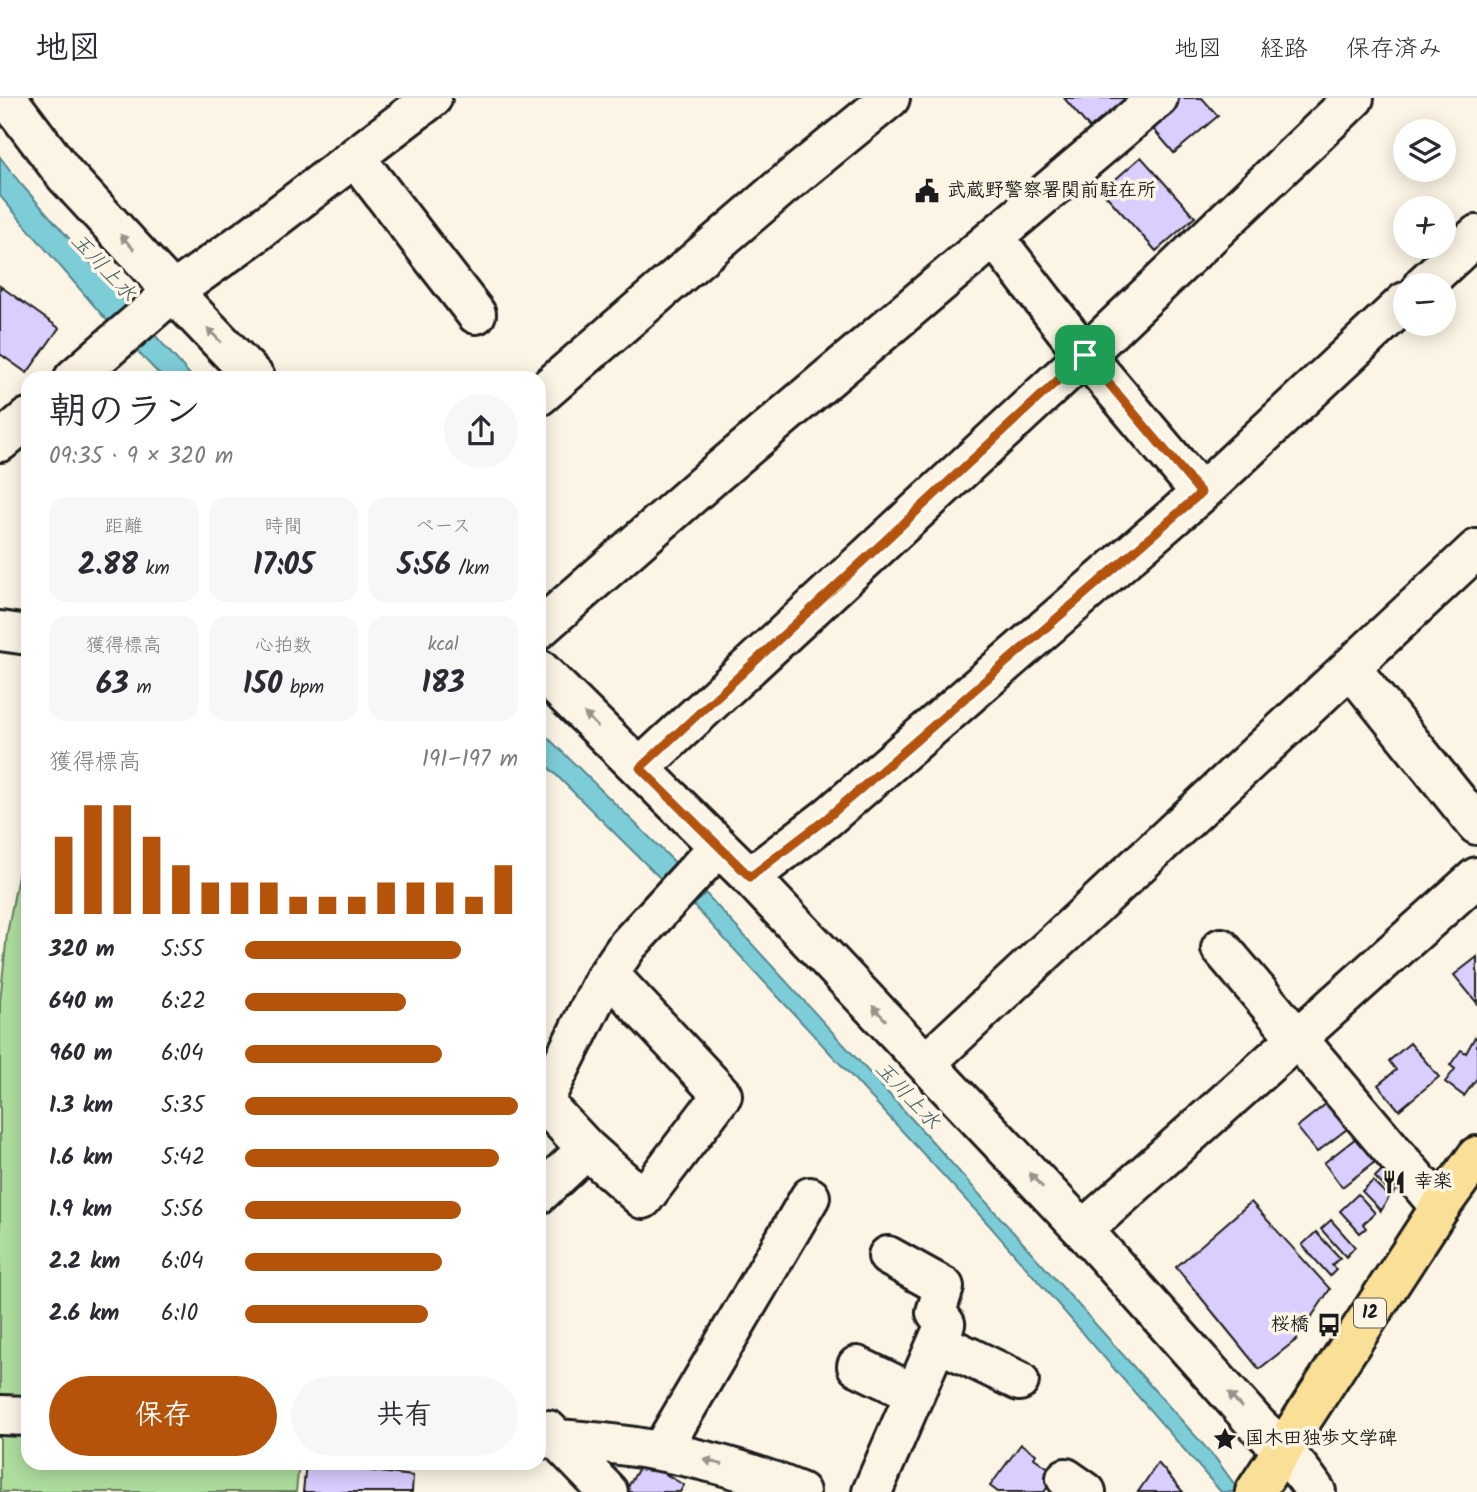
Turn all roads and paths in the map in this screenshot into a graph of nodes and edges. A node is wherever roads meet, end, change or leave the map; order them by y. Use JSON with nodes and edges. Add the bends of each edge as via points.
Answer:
{"nodes":[{"id":1,"x":7,"y":98,"type":"edge"},
{"id":2,"x":432,"y":98,"type":"edge"},
{"id":3,"x":890,"y":98,"type":"edge"},
{"id":4,"x":1158,"y":98,"type":"edge"},
{"id":5,"x":1354,"y":98,"type":"edge"},
{"id":6,"x":355,"y":157,"type":"junction"},
{"id":7,"x":1477,"y":235,"type":"edge"},
{"id":8,"x":995,"y":238,"type":"junction"},
{"id":9,"x":1436,"y":273,"type":"edge"},
{"id":10,"x":163,"y":301,"type":"junction"},
{"id":11,"x":1393,"y":313,"type":"edge"},
{"id":12,"x":476,"y":314,"type":"dead end"},
{"id":13,"x":1085,"y":355,"type":"junction"},
{"id":14,"x":82,"y":371,"type":"edge"},
{"id":15,"x":247,"y":371,"type":"edge"},
{"id":16,"x":546,"y":390,"type":"edge"},
{"id":17,"x":21,"y":424,"type":"edge"},
{"id":18,"x":0,"y":442,"type":"edge"},
{"id":19,"x":1201,"y":493,"type":"junction"},
{"id":20,"x":1477,"y":549,"type":"edge"},
{"id":21,"x":546,"y":623,"type":"edge"},
{"id":22,"x":0,"y":631,"type":"edge"},
{"id":23,"x":21,"y":634,"type":"edge"},
{"id":24,"x":1350,"y":667,"type":"junction"},
{"id":25,"x":546,"y":675,"type":"edge"},
{"id":26,"x":640,"y":768,"type":"junction"},
{"id":27,"x":1477,"y":825,"type":"edge"},
{"id":28,"x":695,"y":872,"type":"junction"},
{"id":29,"x":750,"y":877,"type":"junction"},
{"id":30,"x":1477,"y":877,"type":"edge"},
{"id":31,"x":1221,"y":948,"type":"dead end"},
{"id":32,"x":604,"y":980,"type":"junction"},
{"id":33,"x":1297,"y":1037,"type":"junction"},
{"id":34,"x":926,"y":1063,"type":"junction"},
{"id":35,"x":546,"y":1096,"type":"edge"},
{"id":36,"x":546,"y":1105,"type":"edge"},
{"id":37,"x":587,"y":1149,"type":"junction"},
{"id":38,"x":1477,"y":1156,"type":"edge"},
{"id":39,"x":546,"y":1187,"type":"edge"},
{"id":40,"x":810,"y":1197,"type":"dead end"},
{"id":41,"x":1440,"y":1207,"type":"junction"},
{"id":42,"x":1083,"y":1230,"type":"junction"},
{"id":43,"x":888,"y":1256,"type":"dead end"},
{"id":44,"x":937,"y":1342,"type":"junction"},
{"id":45,"x":857,"y":1366,"type":"dead end"},
{"id":46,"x":1019,"y":1381,"type":"dead end"},
{"id":47,"x":915,"y":1394,"type":"junction"},
{"id":48,"x":0,"y":1415,"type":"edge"},
{"id":49,"x":21,"y":1416,"type":"edge"},
{"id":50,"x":546,"y":1433,"type":"edge"},
{"id":51,"x":546,"y":1434,"type":"edge"},
{"id":52,"x":661,"y":1451,"type":"junction"},
{"id":53,"x":1268,"y":1471,"type":"edge"},
{"id":54,"x":608,"y":1492,"type":"edge"},
{"id":55,"x":800,"y":1492,"type":"edge"},
{"id":56,"x":872,"y":1492,"type":"edge"},
{"id":57,"x":1316,"y":1492,"type":"edge"}],
"edges":[{"from":10,"to":1,"type":"street","one_way":true},
{"from":2,"to":6,"type":"street"},
{"from":3,"to":16,"type":"street"},
{"from":4,"to":8,"type":"street"},
{"from":5,"to":13,"type":"street"},
{"from":6,"to":10,"type":"street"},
{"from":6,"to":12,"type":"street"},
{"from":7,"to":9,"type":"street"},
{"from":8,"to":13,"type":"street"},
{"from":8,"to":21,"type":"street"},
{"from":10,"to":14,"type":"street"},
{"from":15,"to":10,"type":"street","one_way":true},
{"from":11,"to":19,"type":"street"},
{"from":13,"to":19,"type":"street"},
{"from":13,"to":26,"type":"street"},
{"from":17,"to":18,"type":"street"},
{"from":19,"to":29,"type":"street","via":[[827,818]]},
{"from":20,"to":24,"type":"street"},
{"from":22,"to":23,"type":"street"},
{"from":24,"to":27,"type":"street"},
{"from":24,"to":34,"type":"street"},
{"from":26,"to":25,"type":"street","one_way":true},
{"from":26,"to":28,"type":"street"},
{"from":28,"to":29,"type":"street"},
{"from":28,"to":32,"type":"street","via":[[628,945]]},
{"from":34,"to":29,"type":"street","one_way":true},
{"from":30,"to":33,"type":"street"},
{"from":31,"to":33,"type":"street"},
{"from":32,"to":35,"type":"street"},
{"from":32,"to":37,"type":"street","via":[[620,986],[722,1096],[643,1199]]},
{"from":33,"to":41,"type":"street"},
{"from":33,"to":42,"type":"street"},
{"from":42,"to":34,"type":"street","one_way":true},
{"from":36,"to":37,"type":"street"},
{"from":37,"to":39,"type":"street"},
{"from":38,"to":41,"type":"main road","number":"12"},
{"from":40,"to":52,"type":"street"},
{"from":41,"to":53,"type":"main road","number":"12"},
{"from":53,"to":42,"type":"street","one_way":true,"via":[[1257,1425]]},
{"from":43,"to":44,"type":"street","via":[[944,1287],[936,1312],[945,1324]]},
{"from":44,"to":46,"type":"street"},
{"from":44,"to":47,"type":"street"},
{"from":45,"to":47,"type":"street"},
{"from":47,"to":56,"type":"street"},
{"from":48,"to":49,"type":"street"},
{"from":50,"to":52,"type":"street"},
{"from":51,"to":54,"type":"street"},
{"from":55,"to":52,"type":"street","one_way":true,"via":[[710,1460]]},
{"from":53,"to":57,"type":"street","via":[[1302,1470]]}]}
